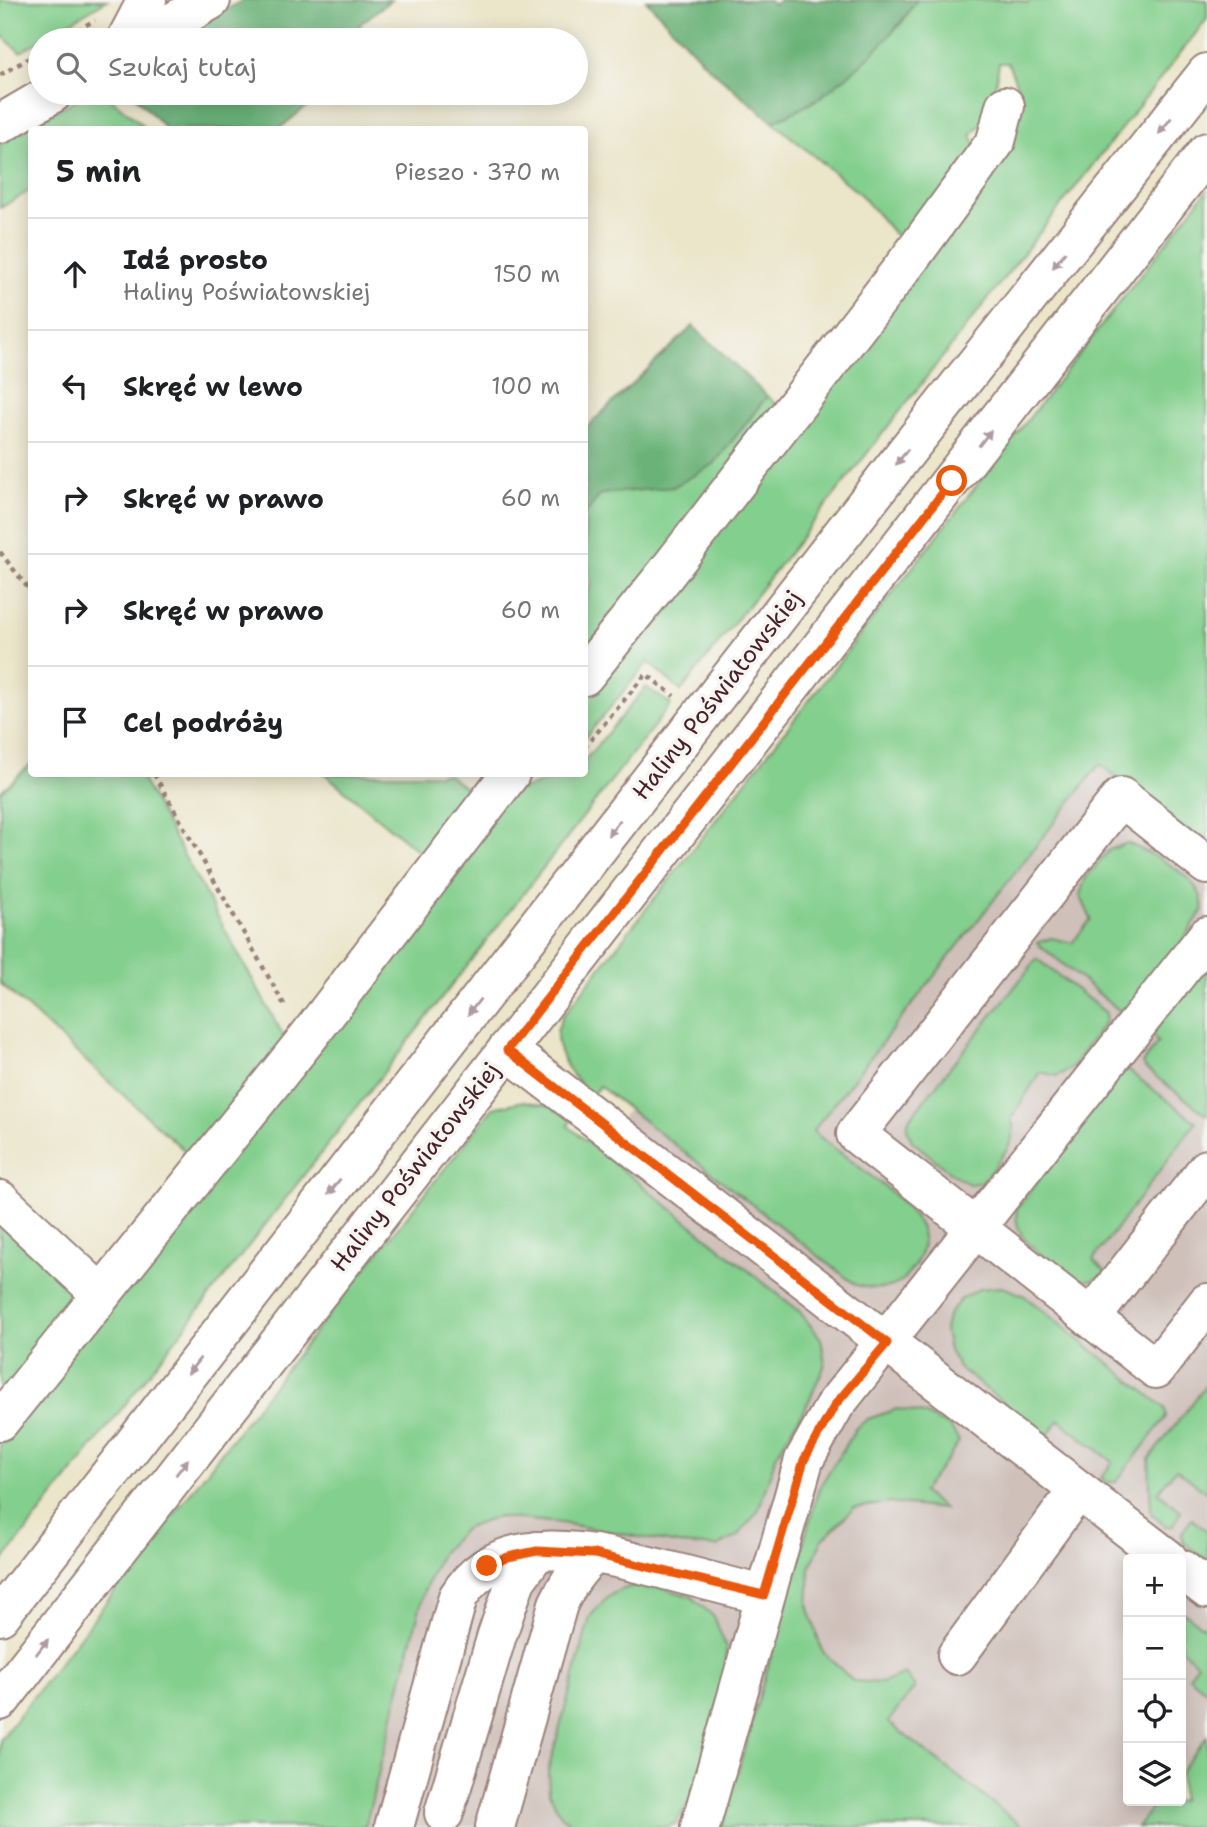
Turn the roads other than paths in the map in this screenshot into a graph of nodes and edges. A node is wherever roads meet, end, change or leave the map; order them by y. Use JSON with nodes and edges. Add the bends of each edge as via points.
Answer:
{"nodes":[{"id":1,"x":147,"y":0,"type":"edge"},
{"id":2,"x":211,"y":0,"type":"edge"},
{"id":3,"x":115,"y":28,"type":"edge"},
{"id":4,"x":163,"y":28,"type":"edge"},
{"id":5,"x":1207,"y":73,"type":"edge"},
{"id":6,"x":32,"y":105,"type":"edge"},
{"id":7,"x":1006,"y":106,"type":"dead end"},
{"id":8,"x":0,"y":124,"type":"edge"},
{"id":9,"x":1207,"y":152,"type":"edge"},
{"id":10,"x":588,"y":671,"type":"edge"},
{"id":11,"x":508,"y":777,"type":"edge"},
{"id":12,"x":1207,"y":865,"type":"edge"},
{"id":13,"x":1207,"y":936,"type":"edge"},
{"id":14,"x":507,"y":1050,"type":"junction"},
{"id":15,"x":1207,"y":1169,"type":"edge"},
{"id":16,"x":0,"y":1200,"type":"edge"},
{"id":17,"x":977,"y":1228,"type":"junction"},
{"id":18,"x":100,"y":1294,"type":"junction"},
{"id":19,"x":1207,"y":1303,"type":"edge"},
{"id":20,"x":1091,"y":1318,"type":"junction"},
{"id":21,"x":887,"y":1343,"type":"junction"},
{"id":22,"x":0,"y":1421,"type":"edge"},
{"id":23,"x":1078,"y":1490,"type":"junction"},
{"id":24,"x":537,"y":1551,"type":"junction"},
{"id":25,"x":594,"y":1554,"type":"junction"},
{"id":26,"x":1161,"y":1554,"type":"edge"},
{"id":27,"x":1186,"y":1573,"type":"edge"},
{"id":28,"x":1207,"y":1589,"type":"edge"},
{"id":29,"x":764,"y":1595,"type":"junction"},
{"id":30,"x":0,"y":1616,"type":"edge"},
{"id":31,"x":957,"y":1655,"type":"dead end"},
{"id":32,"x":0,"y":1701,"type":"edge"},
{"id":33,"x":444,"y":1813,"type":"junction"},
{"id":34,"x":398,"y":1814,"type":"edge"},
{"id":35,"x":494,"y":1827,"type":"edge"},
{"id":36,"x":700,"y":1827,"type":"edge"}],
"edges":[{"from":1,"to":3,"type":"main road"},
{"from":2,"to":4,"type":"main road"},
{"from":5,"to":30,"type":"main road","name":"Haliny Poświatowskiej","one_way":true,"via":[[906,452]]},
{"from":6,"to":8,"type":"main road"},
{"from":7,"to":10,"type":"main road","via":[[996,141],[911,257]]},
{"from":14,"to":9,"type":"main road","name":"Haliny Poświatowskiej","one_way":true},
{"from":11,"to":18,"type":"main road","via":[[309,1035]]},
{"from":12,"to":17,"type":"main road","via":[[1121,797],[856,1134]]},
{"from":13,"to":17,"type":"main road"},
{"from":14,"to":21,"type":"main road"},
{"from":32,"to":14,"type":"main road","name":"Haliny Poświatowskiej","one_way":true},
{"from":15,"to":20,"type":"main road"},
{"from":16,"to":18,"type":"main road"},
{"from":17,"to":20,"type":"main road"},
{"from":17,"to":21,"type":"main road"},
{"from":18,"to":22,"type":"main road"},
{"from":19,"to":20,"type":"main road","via":[[1156,1368]]},
{"from":21,"to":23,"type":"main road"},
{"from":21,"to":29,"type":"main road","via":[[835,1405],[804,1460]]},
{"from":23,"to":26,"type":"main road"},
{"from":23,"to":31,"type":"main road"},
{"from":24,"to":25,"type":"main road"},
{"from":24,"to":33,"type":"main road","via":[[516,1580],[496,1635]]},
{"from":24,"to":34,"type":"main road","via":[[487,1566],[468,1581],[458,1597]]},
{"from":25,"to":29,"type":"main road"},
{"from":25,"to":35,"type":"main road","via":[[569,1581],[558,1604]]},
{"from":27,"to":28,"type":"main road"},
{"from":29,"to":36,"type":"main road"},
{"from":33,"to":34,"type":"main road"},
{"from":33,"to":35,"type":"main road"}]}
